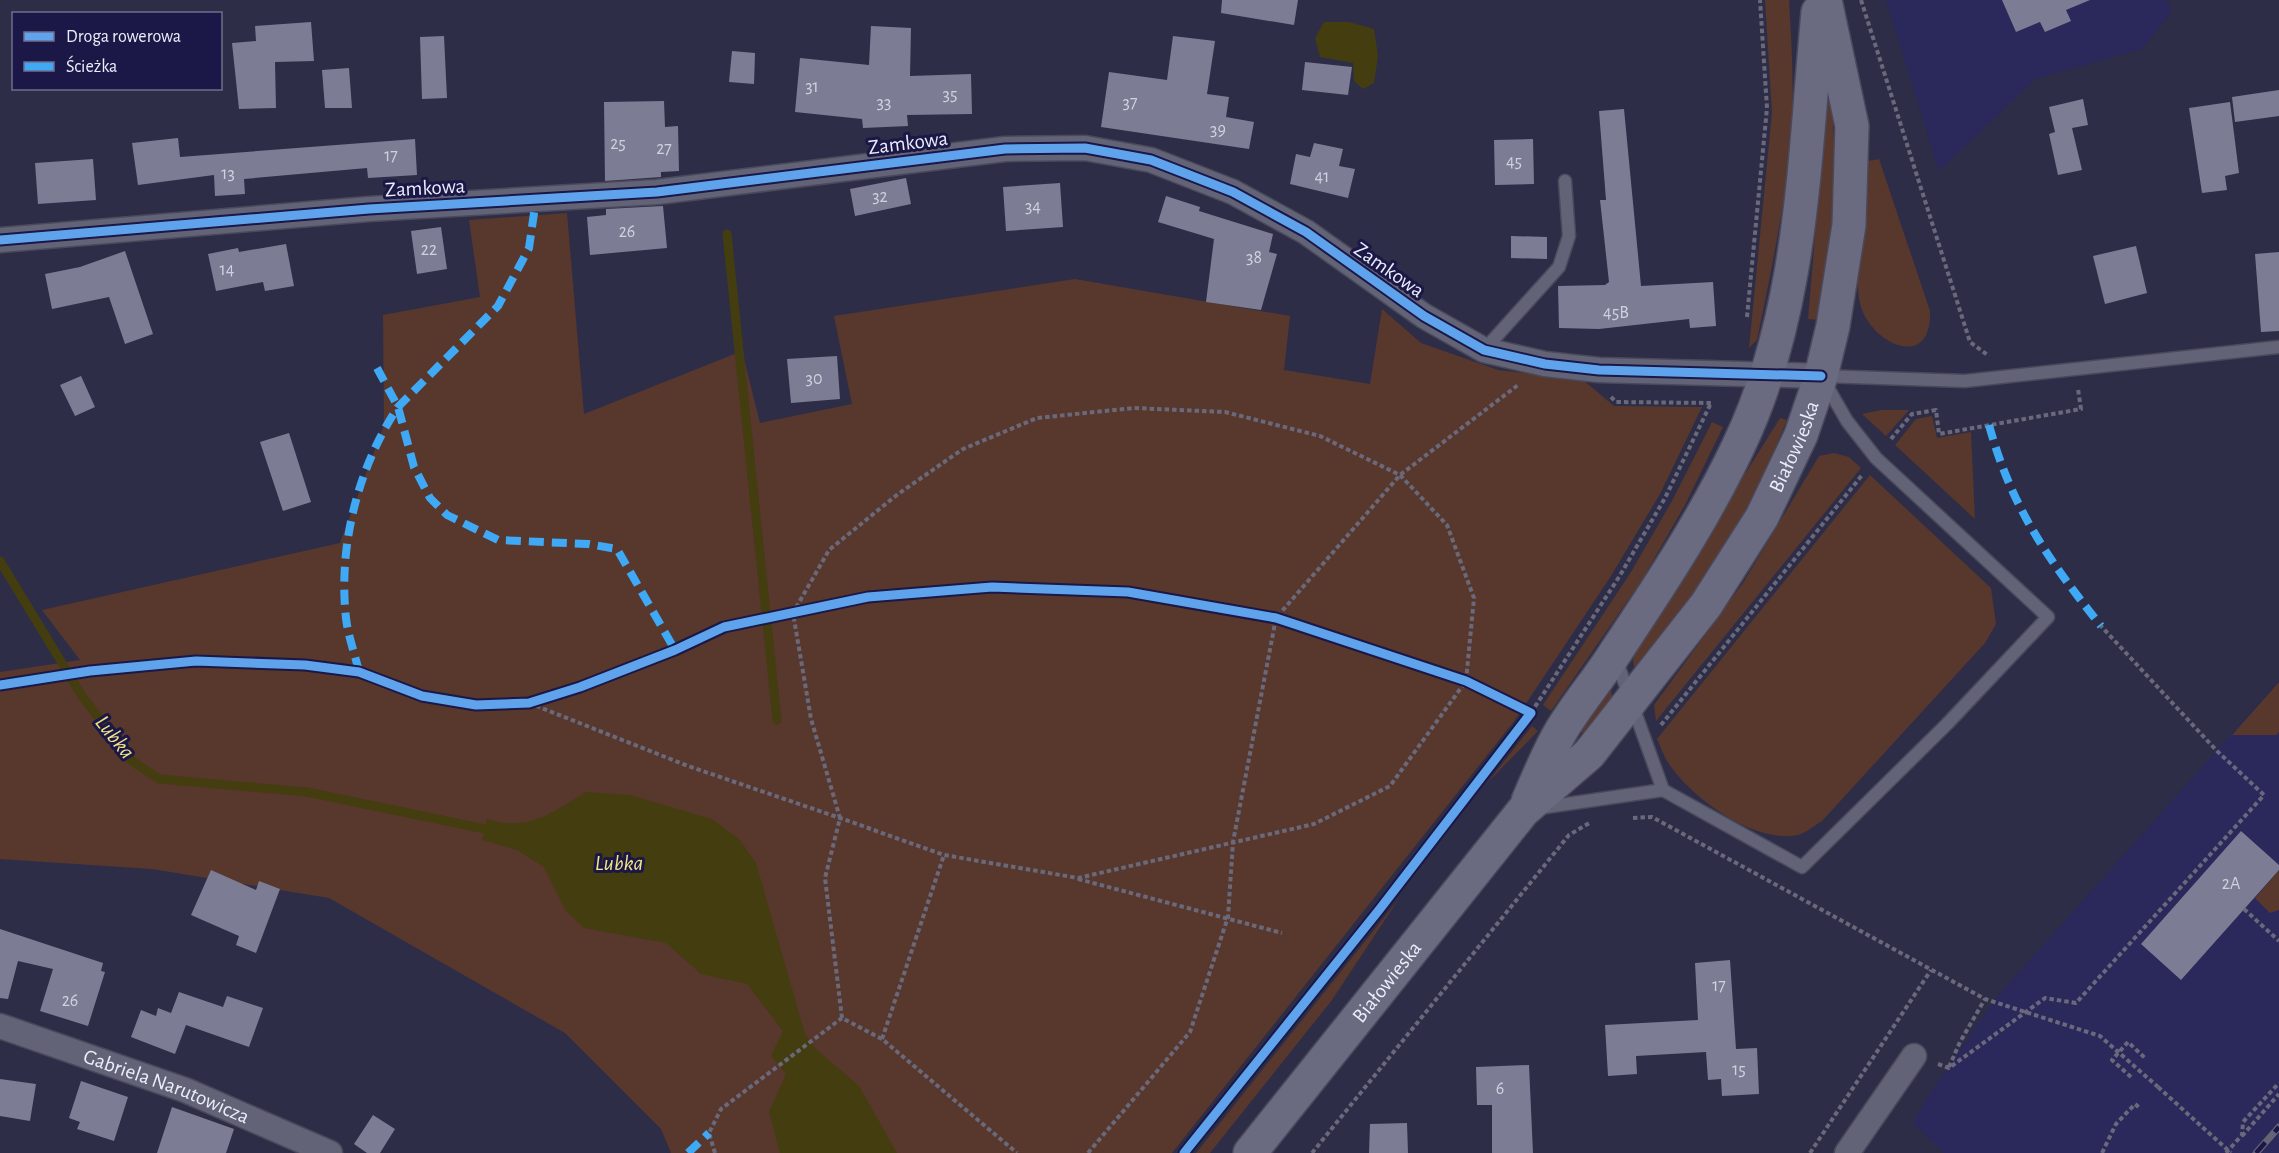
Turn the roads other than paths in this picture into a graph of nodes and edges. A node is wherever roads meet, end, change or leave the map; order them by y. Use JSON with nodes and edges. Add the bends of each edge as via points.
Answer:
{"nodes":[{"id":1,"x":1819,"y":0,"type":"edge"},
{"id":2,"x":1825,"y":0,"type":"edge"},
{"id":3,"x":1565,"y":181,"type":"dead end"},
{"id":4,"x":0,"y":240,"type":"edge"},
{"id":5,"x":2279,"y":347,"type":"edge"},
{"id":6,"x":1484,"y":350,"type":"junction"},
{"id":7,"x":1768,"y":373,"type":"junction"},
{"id":8,"x":1821,"y":376,"type":"junction"},
{"id":9,"x":1614,"y":654,"type":"junction"},
{"id":10,"x":1630,"y":702,"type":"junction"},
{"id":11,"x":1663,"y":790,"type":"junction"},
{"id":12,"x":1523,"y":811,"type":"junction"},
{"id":13,"x":0,"y":1026,"type":"edge"},
{"id":14,"x":1914,"y":1056,"type":"road end"},
{"id":15,"x":330,"y":1153,"type":"edge"},
{"id":16,"x":1250,"y":1153,"type":"edge"},
{"id":17,"x":1847,"y":1153,"type":"edge"}],
"edges":[{"from":1,"to":7,"type":"main road","name":"Białowieska","via":[[1800,218],[1786,303]]},
{"from":2,"to":8,"type":"main road","name":"Białowieska","via":[[1852,126],[1849,225]]},
{"from":3,"to":6,"type":"lane","via":[[1569,236],[1559,267]]},
{"from":4,"to":6,"type":"street","name":"Zamkowa","via":[[369,209],[657,192],[1005,149],[1085,148],[1151,160],[1233,192],[1306,232],[1424,316]]},
{"from":5,"to":8,"type":"lane","via":[[1965,381]]},
{"from":6,"to":7,"type":"street","name":"Zamkowa","via":[[1545,364],[1599,370]]},
{"from":7,"to":8,"type":"street","name":"Zamkowa"},
{"from":7,"to":9,"type":"main road","name":"Białowieska","via":[[1739,446],[1708,503]]},
{"from":8,"to":10,"type":"main road","name":"Białowieska","via":[[1801,435],[1762,517],[1706,604]]},
{"from":8,"to":11,"type":"lane","via":[[1847,421],[1876,458],[2048,617],[1948,723],[1802,867]]},
{"from":9,"to":10,"type":"lane"},
{"from":9,"to":12,"type":"main road","name":"Białowieska","via":[[1560,732]]},
{"from":10,"to":11,"type":"lane"},
{"from":10,"to":12,"type":"main road","name":"Białowieska","via":[[1589,754]]},
{"from":11,"to":12,"type":"lane"},
{"from":12,"to":16,"type":"main road","name":"Białowieska"},
{"from":13,"to":15,"type":"street","name":"Gabriela Narutowicza","via":[[185,1090]]},
{"from":14,"to":17,"type":"street"}]}
